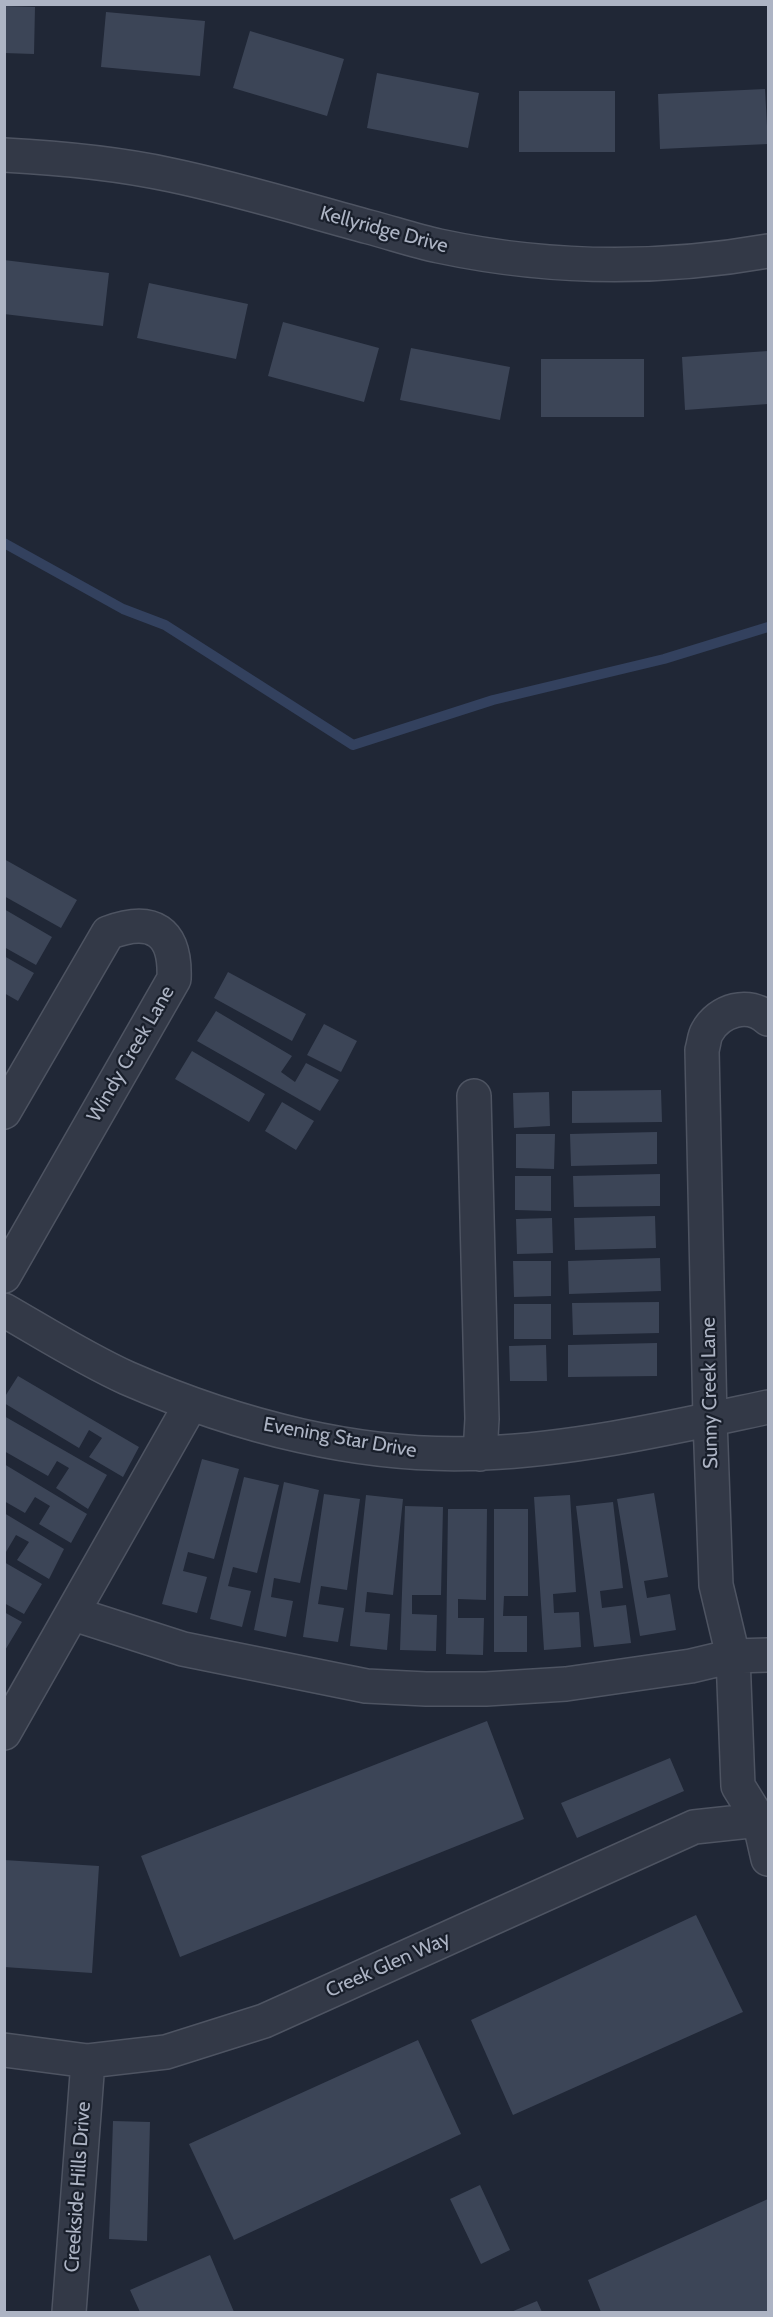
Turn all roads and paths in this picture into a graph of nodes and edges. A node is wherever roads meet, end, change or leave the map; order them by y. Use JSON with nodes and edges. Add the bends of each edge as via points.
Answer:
{"nodes":[{"id":1,"x":4,"y":155,"type":"edge"},
{"id":2,"x":768,"y":251,"type":"edge"},
{"id":3,"x":768,"y":1018,"type":"edge"},
{"id":4,"x":474,"y":1096,"type":"dead end"},
{"id":5,"x":4,"y":1112,"type":"edge"},
{"id":6,"x":4,"y":1276,"type":"edge"},
{"id":7,"x":4,"y":1310,"type":"edge"},
{"id":8,"x":191,"y":1404,"type":"junction"},
{"id":9,"x":768,"y":1407,"type":"edge"},
{"id":10,"x":710,"y":1419,"type":"junction"},
{"id":11,"x":480,"y":1454,"type":"junction"},
{"id":12,"x":74,"y":1614,"type":"junction"},
{"id":13,"x":768,"y":1655,"type":"edge"},
{"id":14,"x":733,"y":1656,"type":"junction"},
{"id":15,"x":4,"y":1733,"type":"edge"},
{"id":16,"x":764,"y":1809,"type":"edge"},
{"id":17,"x":768,"y":1859,"type":"edge"},
{"id":18,"x":4,"y":2050,"type":"edge"},
{"id":19,"x":88,"y":2061,"type":"junction"},
{"id":20,"x":69,"y":2313,"type":"edge"}],
"edges":[{"from":1,"to":2,"type":"street","name":"Kellyridge Drive","via":[[116,164],[173,175],[439,246],[506,256],[574,264],[645,264],[719,260]]},
{"from":3,"to":10,"type":"street","name":"Sunny Creek Lane","via":[[747,1009],[730,1011],[706,1033],[702,1050]]},
{"from":4,"to":11,"type":"street"},
{"from":5,"to":6,"type":"street","name":"Windy Creek Lane","via":[[108,933],[135,925],[151,927],[163,936],[175,960],[174,979]]},
{"from":7,"to":8,"type":"street","name":"Evening Star Drive","via":[[125,1377]]},
{"from":8,"to":11,"type":"street","name":"Evening Star Drive","via":[[296,1435],[368,1447]]},
{"from":8,"to":12,"type":"street"},
{"from":9,"to":10,"type":"street","name":"Evening Star Drive"},
{"from":10,"to":11,"type":"street","name":"Evening Star Drive","via":[[576,1444]]},
{"from":10,"to":14,"type":"street","name":"Sunny Creek Lane","via":[[716,1585]]},
{"from":12,"to":14,"type":"street","via":[[183,1649],[366,1686],[466,1689],[566,1684]]},
{"from":12,"to":15,"type":"street"},
{"from":13,"to":14,"type":"street"},
{"from":14,"to":16,"type":"street","name":"Sunny Creek Lane","via":[[738,1786]]},
{"from":16,"to":17,"type":"street","name":"Sunny Creek Lane"},
{"from":16,"to":19,"type":"street","name":"Creek Glen Way","via":[[694,1827],[264,2021],[166,2052]]},
{"from":18,"to":19,"type":"street","name":"Creek Glen Way"},
{"from":19,"to":20,"type":"street","name":"Creekside Hills Drive"}]}
